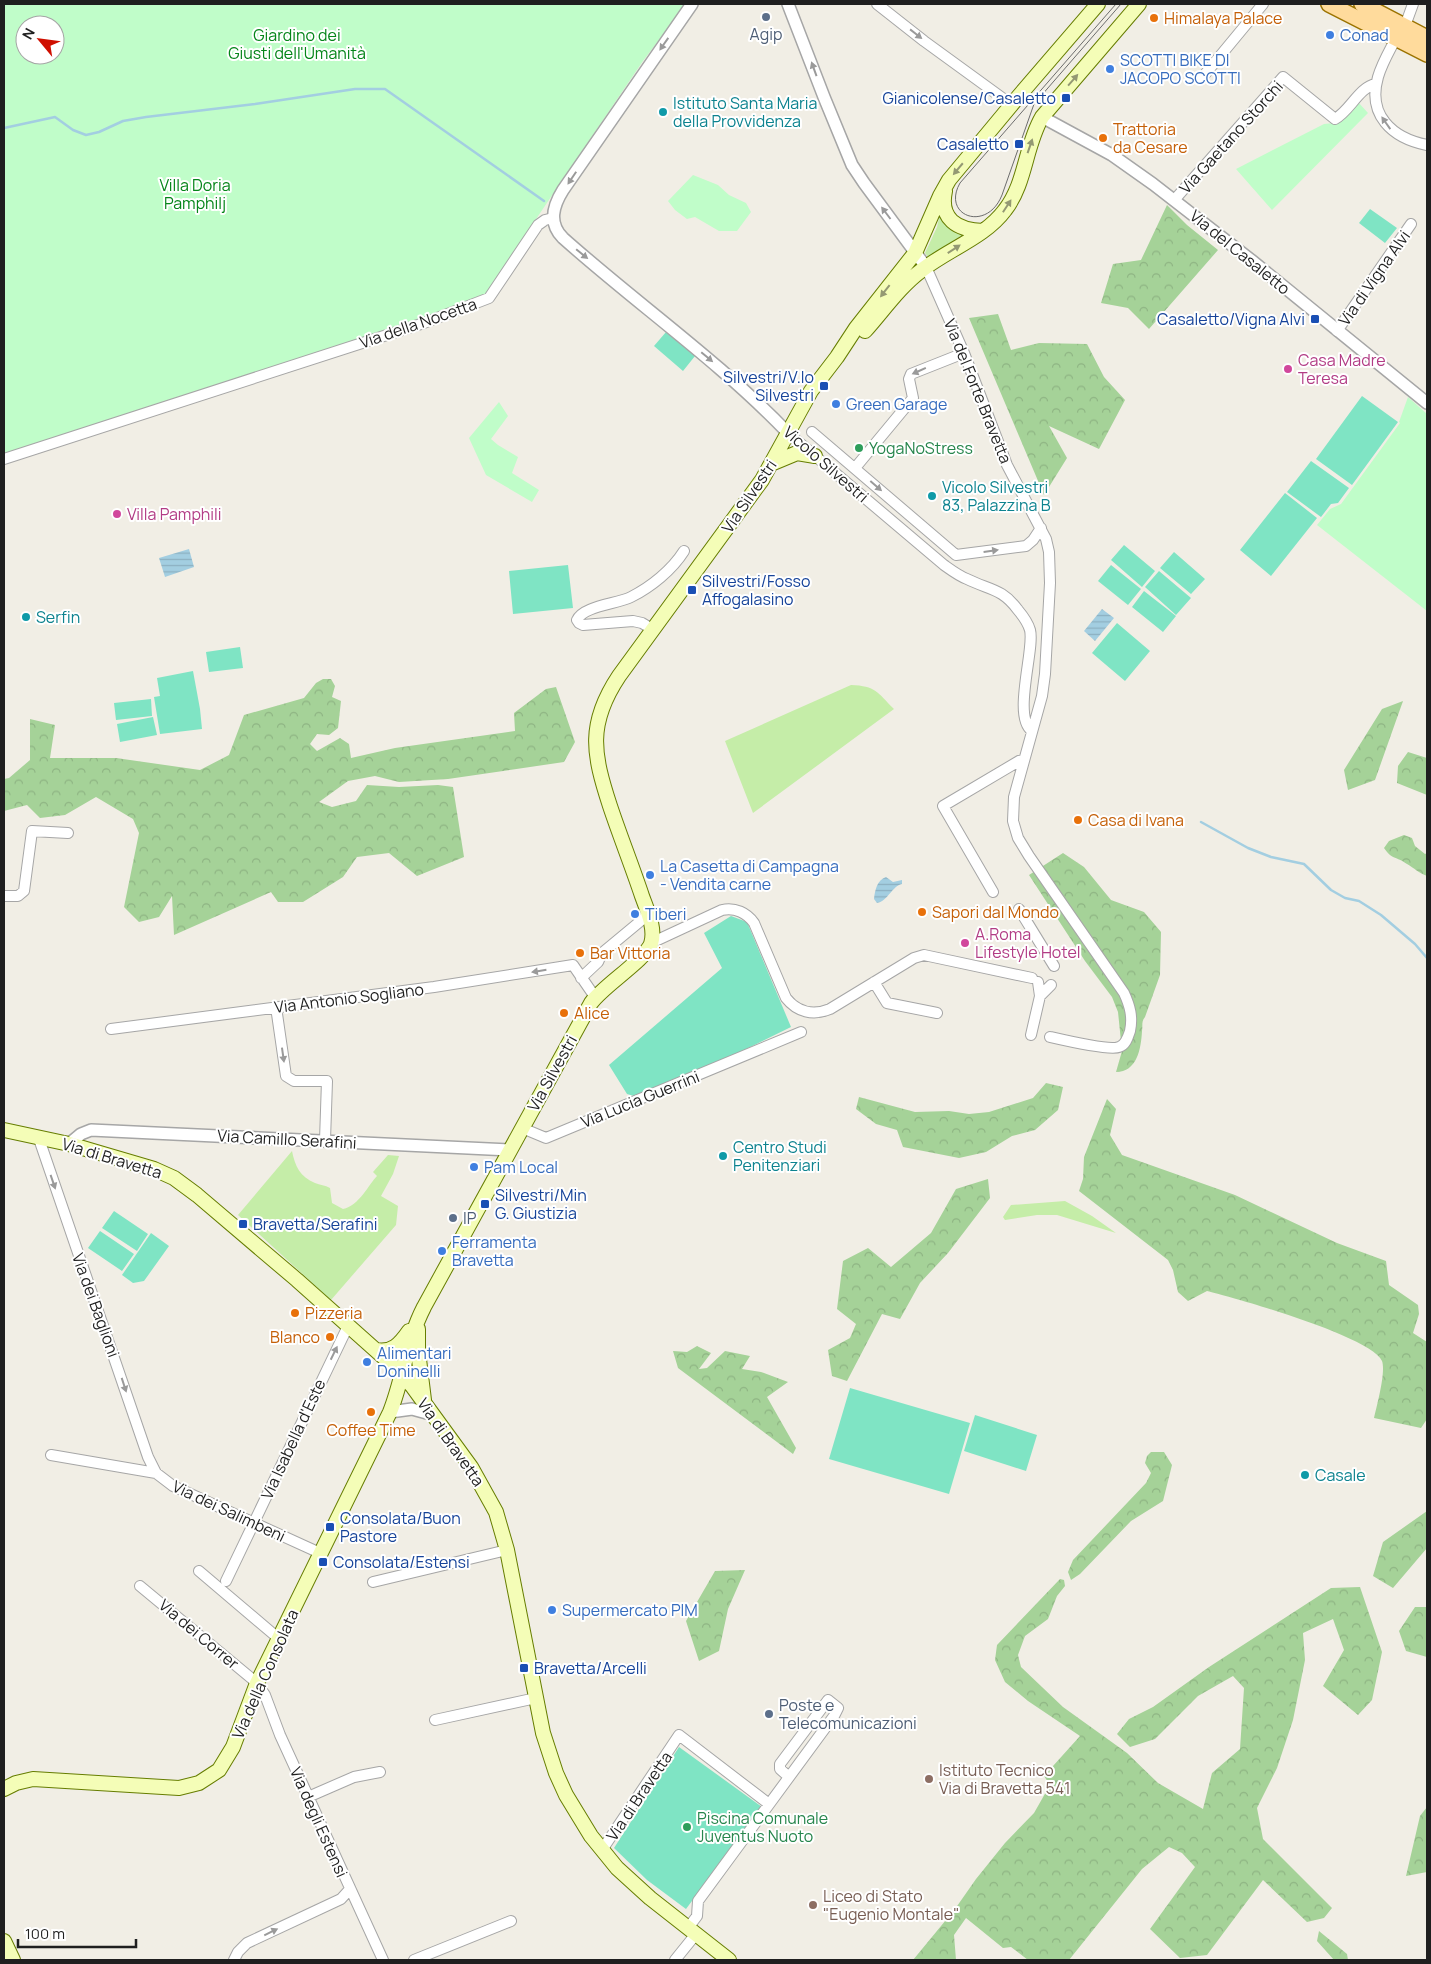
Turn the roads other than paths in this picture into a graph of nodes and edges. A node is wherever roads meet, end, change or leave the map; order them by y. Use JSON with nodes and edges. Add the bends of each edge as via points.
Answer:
{"nodes":[{"id":1,"x":692,"y":4,"type":"edge"},
{"id":2,"x":788,"y":4,"type":"edge"},
{"id":3,"x":877,"y":4,"type":"edge"},
{"id":4,"x":1098,"y":4,"type":"edge"},
{"id":5,"x":1139,"y":4,"type":"edge"},
{"id":6,"x":1263,"y":4,"type":"edge"},
{"id":7,"x":1362,"y":4,"type":"edge"},
{"id":8,"x":1413,"y":4,"type":"edge"},
{"id":9,"x":1338,"y":5,"type":"edge"},
{"id":10,"x":1401,"y":32,"type":"junction"},
{"id":11,"x":1427,"y":38,"type":"edge"},
{"id":12,"x":1427,"y":54,"type":"edge"},
{"id":13,"x":1201,"y":79,"type":"dead end"},
{"id":14,"x":1376,"y":84,"type":"junction"},
{"id":15,"x":1012,"y":105,"type":"junction"},
{"id":16,"x":1042,"y":118,"type":"junction"},
{"id":17,"x":1427,"y":145,"type":"edge"},
{"id":18,"x":946,"y":185,"type":"junction"},
{"id":19,"x":1176,"y":198,"type":"dead end"},
{"id":20,"x":553,"y":218,"type":"junction"},
{"id":21,"x":1411,"y":224,"type":"dead end"},
{"id":22,"x":983,"y":231,"type":"junction"},
{"id":23,"x":915,"y":253,"type":"junction"},
{"id":24,"x":926,"y":267,"type":"junction"},
{"id":25,"x":1337,"y":331,"type":"junction"},
{"id":26,"x":964,"y":353,"type":"junction"},
{"id":27,"x":837,"y":357,"type":"junction"},
{"id":28,"x":1427,"y":403,"type":"edge"},
{"id":29,"x":812,"y":432,"type":"dead end"},
{"id":30,"x":788,"y":433,"type":"junction"},
{"id":31,"x":815,"y":456,"type":"junction"},
{"id":32,"x":4,"y":458,"type":"edge"},
{"id":33,"x":772,"y":463,"type":"junction"},
{"id":34,"x":855,"y":468,"type":"junction"},
{"id":35,"x":1041,"y":528,"type":"junction"},
{"id":36,"x":684,"y":551,"type":"dead end"},
{"id":37,"x":652,"y":629,"type":"junction"},
{"id":38,"x":1032,"y":731,"type":"junction"},
{"id":39,"x":1024,"y":760,"type":"junction"},
{"id":40,"x":68,"y":833,"type":"dead end"},
{"id":41,"x":994,"y":892,"type":"dead end"},
{"id":42,"x":4,"y":896,"type":"edge"},
{"id":43,"x":1019,"y":909,"type":"dead end"},
{"id":44,"x":649,"y":914,"type":"junction"},
{"id":45,"x":651,"y":943,"type":"junction"},
{"id":46,"x":1054,"y":966,"type":"dead end"},
{"id":47,"x":582,"y":978,"type":"junction"},
{"id":48,"x":874,"y":982,"type":"junction"},
{"id":49,"x":1052,"y":985,"type":"dead end"},
{"id":50,"x":1040,"y":996,"type":"junction"},
{"id":51,"x":595,"y":997,"type":"junction"},
{"id":52,"x":276,"y":1007,"type":"junction"},
{"id":53,"x":937,"y":1013,"type":"dead end"},
{"id":54,"x":110,"y":1029,"type":"dead end"},
{"id":55,"x":801,"y":1032,"type":"dead end"},
{"id":56,"x":1031,"y":1035,"type":"dead end"},
{"id":57,"x":1050,"y":1037,"type":"dead end"},
{"id":58,"x":522,"y":1128,"type":"junction"},
{"id":59,"x":4,"y":1130,"type":"edge"},
{"id":60,"x":38,"y":1136,"type":"junction"},
{"id":61,"x":325,"y":1140,"type":"junction"},
{"id":62,"x":69,"y":1144,"type":"junction"},
{"id":63,"x":510,"y":1150,"type":"junction"},
{"id":64,"x":418,"y":1318,"type":"junction"},
{"id":65,"x":348,"y":1326,"type":"junction"},
{"id":66,"x":376,"y":1350,"type":"junction"},
{"id":67,"x":403,"y":1376,"type":"junction"},
{"id":68,"x":424,"y":1401,"type":"junction"},
{"id":69,"x":390,"y":1412,"type":"junction"},
{"id":70,"x":434,"y":1415,"type":"junction"},
{"id":71,"x":51,"y":1455,"type":"dead end"},
{"id":72,"x":156,"y":1473,"type":"junction"},
{"id":73,"x":254,"y":1523,"type":"junction"},
{"id":74,"x":507,"y":1550,"type":"junction"},
{"id":75,"x":320,"y":1553,"type":"junction"},
{"id":76,"x":199,"y":1572,"type":"dead end"},
{"id":77,"x":226,"y":1581,"type":"dead end"},
{"id":78,"x":372,"y":1582,"type":"dead end"},
{"id":79,"x":140,"y":1586,"type":"dead end"},
{"id":80,"x":278,"y":1638,"type":"junction"},
{"id":81,"x":257,"y":1683,"type":"junction"},
{"id":82,"x":536,"y":1698,"type":"junction"},
{"id":83,"x":435,"y":1720,"type":"dead end"},
{"id":84,"x":380,"y":1772,"type":"dead end"},
{"id":85,"x":789,"y":1777,"type":"junction"},
{"id":86,"x":4,"y":1789,"type":"edge"},
{"id":87,"x":308,"y":1797,"type":"junction"},
{"id":88,"x":769,"y":1804,"type":"junction"},
{"id":89,"x":602,"y":1850,"type":"junction"},
{"id":90,"x":350,"y":1889,"type":"junction"},
{"id":91,"x":511,"y":1921,"type":"dead end"},
{"id":92,"x":692,"y":1931,"type":"junction"},
{"id":93,"x":4,"y":1941,"type":"edge"},
{"id":94,"x":13,"y":1960,"type":"edge"},
{"id":95,"x":234,"y":1960,"type":"edge"},
{"id":96,"x":383,"y":1960,"type":"edge"},
{"id":97,"x":414,"y":1960,"type":"edge"},
{"id":98,"x":675,"y":1960,"type":"edge"},
{"id":99,"x":729,"y":1960,"type":"edge"}],
"edges":[{"from":1,"to":20,"type":"street","one_way":true,"via":[[563,190]]},
{"from":23,"to":2,"type":"street","name":"Via del Forte Bravetta","one_way":true,"via":[[852,165]]},
{"from":3,"to":15,"type":"street","one_way":true},
{"from":4,"to":15,"type":"main road","name":"Via Silvestri"},
{"from":16,"to":5,"type":"main road","name":"Via Silvestri","one_way":true},
{"from":6,"to":13,"type":"street"},
{"from":7,"to":10,"type":"main road"},
{"from":8,"to":10,"type":"street"},
{"from":9,"to":10,"type":"main road"},
{"from":10,"to":11,"type":"main road"},
{"from":10,"to":12,"type":"main road"},
{"from":10,"to":14,"type":"street"},
{"from":17,"to":14,"type":"street","one_way":true,"via":[[1400,137],[1388,126],[1377,106]]},
{"from":14,"to":19,"type":"street","name":"Via Gaetano Storchi","via":[[1366,89],[1335,120],[1283,76]]},
{"from":15,"to":18,"type":"main road","name":"Via Silvestri","one_way":true},
{"from":22,"to":16,"type":"main road","name":"Via Silvestri","one_way":true,"via":[[1010,203]]},
{"from":16,"to":25,"type":"street","name":"Via del Casaletto","via":[[1139,173]]},
{"from":18,"to":22,"type":"main road","via":[[943,203],[948,217],[961,227]]},
{"from":18,"to":23,"type":"main road","name":"Via Silvestri"},
{"from":20,"to":30,"type":"street","name":"Vicolo Silvestri","one_way":true,"via":[[555,230],[562,238],[727,374]]},
{"from":20,"to":32,"type":"street","name":"Via della Nocetta","via":[[538,225],[495,291],[483,301],[424,323]]},
{"from":21,"to":25,"type":"street","name":"Via di Vigna Alvi"},
{"from":24,"to":22,"type":"main road","name":"Via Silvestri","one_way":true},
{"from":23,"to":24,"type":"street","name":"Via del Forte Bravetta"},
{"from":23,"to":27,"type":"main road","name":"Via Silvestri","one_way":true},
{"from":24,"to":26,"type":"street","name":"Via del Forte Bravetta"},
{"from":24,"to":27,"type":"main road","name":"Via Silvestri"},
{"from":25,"to":28,"type":"street","name":"Via del Casaletto"},
{"from":26,"to":34,"type":"street","one_way":true,"via":[[911,374],[913,398]]},
{"from":26,"to":35,"type":"street","name":"Via del Forte Bravetta","via":[[1007,465]]},
{"from":27,"to":30,"type":"main road","name":"Via Silvestri","via":[[811,392]]},
{"from":29,"to":34,"type":"street","name":"Vicolo Silvestri"},
{"from":30,"to":31,"type":"street","name":"Vicolo Silvestri"},
{"from":30,"to":33,"type":"main road","name":"Via Silvestri"},
{"from":31,"to":33,"type":"main road","via":[[794,453]]},
{"from":31,"to":38,"type":"street","name":"Vicolo Silvestri","via":[[944,565],[965,579],[1002,594],[1019,610],[1030,632],[1024,707],[1026,724]]},
{"from":33,"to":37,"type":"main road","name":"Via Silvestri"},
{"from":34,"to":35,"type":"street","name":"Vicolo Silvestri","one_way":true,"via":[[956,554],[1026,546]]},
{"from":35,"to":38,"type":"street","name":"Via del Forte Bravetta","via":[[1048,543],[1050,608],[1046,674]]},
{"from":36,"to":37,"type":"street","via":[[642,591],[626,600],[587,611],[577,620],[588,625],[636,621]]},
{"from":37,"to":44,"type":"main road","name":"Via Silvestri","via":[[606,696],[595,745],[599,775]]},
{"from":38,"to":39,"type":"street","name":"Via del Forte Bravetta"},
{"from":39,"to":41,"type":"street","via":[[943,806]]},
{"from":39,"to":57,"type":"street","name":"Via del Forte Bravetta","via":[[1012,812],[1015,830],[1029,856],[1124,993],[1131,1019],[1127,1040],[1121,1047]]},
{"from":40,"to":42,"type":"street","via":[[32,831],[23,893]]},
{"from":43,"to":46,"type":"street"},
{"from":44,"to":45,"type":"main road","name":"Via Silvestri"},
{"from":44,"to":47,"type":"street","via":[[602,953]]},
{"from":45,"to":48,"type":"street","via":[[722,910],[733,909],[754,923],[780,988],[798,1009],[823,1011]]},
{"from":45,"to":51,"type":"main road","name":"Via Silvestri"},
{"from":47,"to":51,"type":"street"},
{"from":47,"to":52,"type":"street","name":"Via Antonio Sogliano","one_way":true,"via":[[572,966]]},
{"from":48,"to":50,"type":"street","via":[[924,955],[1035,980]]},
{"from":48,"to":53,"type":"street","via":[[890,1004]]},
{"from":49,"to":50,"type":"street"},
{"from":50,"to":56,"type":"street"},
{"from":51,"to":58,"type":"main road","name":"Via Silvestri"},
{"from":52,"to":54,"type":"street","name":"Via Antonio Sogliano"},
{"from":52,"to":61,"type":"street","one_way":true,"via":[[286,1076],[294,1081],[328,1081]]},
{"from":55,"to":58,"type":"street","name":"Via Lucia Guerrini","via":[[546,1138]]},
{"from":58,"to":63,"type":"main road","name":"Via Silvestri"},
{"from":59,"to":60,"type":"main road","name":"Via di Bravetta"},
{"from":60,"to":62,"type":"main road","name":"Via di Bravetta"},
{"from":60,"to":72,"type":"street","name":"Via dei Baglioni","one_way":true},
{"from":61,"to":62,"type":"street","name":"Via Camillo Serafini","via":[[89,1130]]},
{"from":61,"to":63,"type":"street","name":"Via Camillo Serafini"},
{"from":62,"to":65,"type":"main road","name":"Via di Bravetta","via":[[154,1169],[182,1183]]},
{"from":63,"to":64,"type":"main road","name":"Via Silvestri"},
{"from":64,"to":66,"type":"main road","via":[[396,1347]]},
{"from":64,"to":67,"type":"main road","via":[[409,1341]]},
{"from":64,"to":68,"type":"main road"},
{"from":65,"to":66,"type":"main road","name":"Via di Bravetta"},
{"from":73,"to":65,"type":"street","name":"Via Isabella d'Este","one_way":true},
{"from":66,"to":67,"type":"main road","name":"Via di Bravetta"},
{"from":67,"to":68,"type":"main road","name":"Via di Bravetta"},
{"from":67,"to":69,"type":"main road","name":"Via della Consolata"},
{"from":68,"to":70,"type":"main road","name":"Via di Bravetta"},
{"from":69,"to":70,"type":"street","via":[[412,1409]]},
{"from":69,"to":75,"type":"main road","name":"Via della Consolata"},
{"from":70,"to":74,"type":"main road","name":"Via di Bravetta","via":[[485,1489],[496,1512]]},
{"from":71,"to":72,"type":"street","name":"Via dei Salimbeni"},
{"from":72,"to":73,"type":"street","name":"Via dei Salimbeni","via":[[173,1486]]},
{"from":73,"to":75,"type":"street","name":"Via dei Salimbeni"},
{"from":73,"to":77,"type":"street","name":"Via Isabella d'Este"},
{"from":74,"to":78,"type":"street"},
{"from":74,"to":82,"type":"main road","name":"Via di Bravetta"},
{"from":75,"to":80,"type":"main road","name":"Via della Consolata"},
{"from":76,"to":80,"type":"street"},
{"from":79,"to":81,"type":"street","name":"Via dei Correr"},
{"from":80,"to":81,"type":"main road","name":"Via della Consolata"},
{"from":81,"to":86,"type":"main road","name":"Via della Consolata","via":[[230,1754],[219,1770],[199,1783],[173,1788],[34,1780]]},
{"from":81,"to":87,"type":"street","name":"Via degli Estensi"},
{"from":82,"to":83,"type":"street"},
{"from":82,"to":89,"type":"main road","name":"Via di Bravetta","via":[[556,1773],[584,1826]]},
{"from":84,"to":87,"type":"street","via":[[354,1777]]},
{"from":85,"to":85,"type":"street","via":[[837,1711],[831,1701],[824,1704],[780,1764],[780,1769]]},
{"from":85,"to":88,"type":"street"},
{"from":87,"to":90,"type":"street","name":"Via degli Estensi"},
{"from":88,"to":89,"type":"street","name":"Via di Bravetta","via":[[680,1735]]},
{"from":88,"to":92,"type":"street","via":[[698,1901]]},
{"from":89,"to":92,"type":"main road","name":"Via di Bravetta","via":[[629,1880]]},
{"from":95,"to":90,"type":"street","one_way":true,"via":[[246,1943],[341,1899]]},
{"from":90,"to":96,"type":"street","name":"Via degli Estensi"},
{"from":91,"to":97,"type":"street"},
{"from":92,"to":98,"type":"street"},
{"from":92,"to":99,"type":"main road","name":"Via di Bravetta"},
{"from":93,"to":94,"type":"main road"}]}
